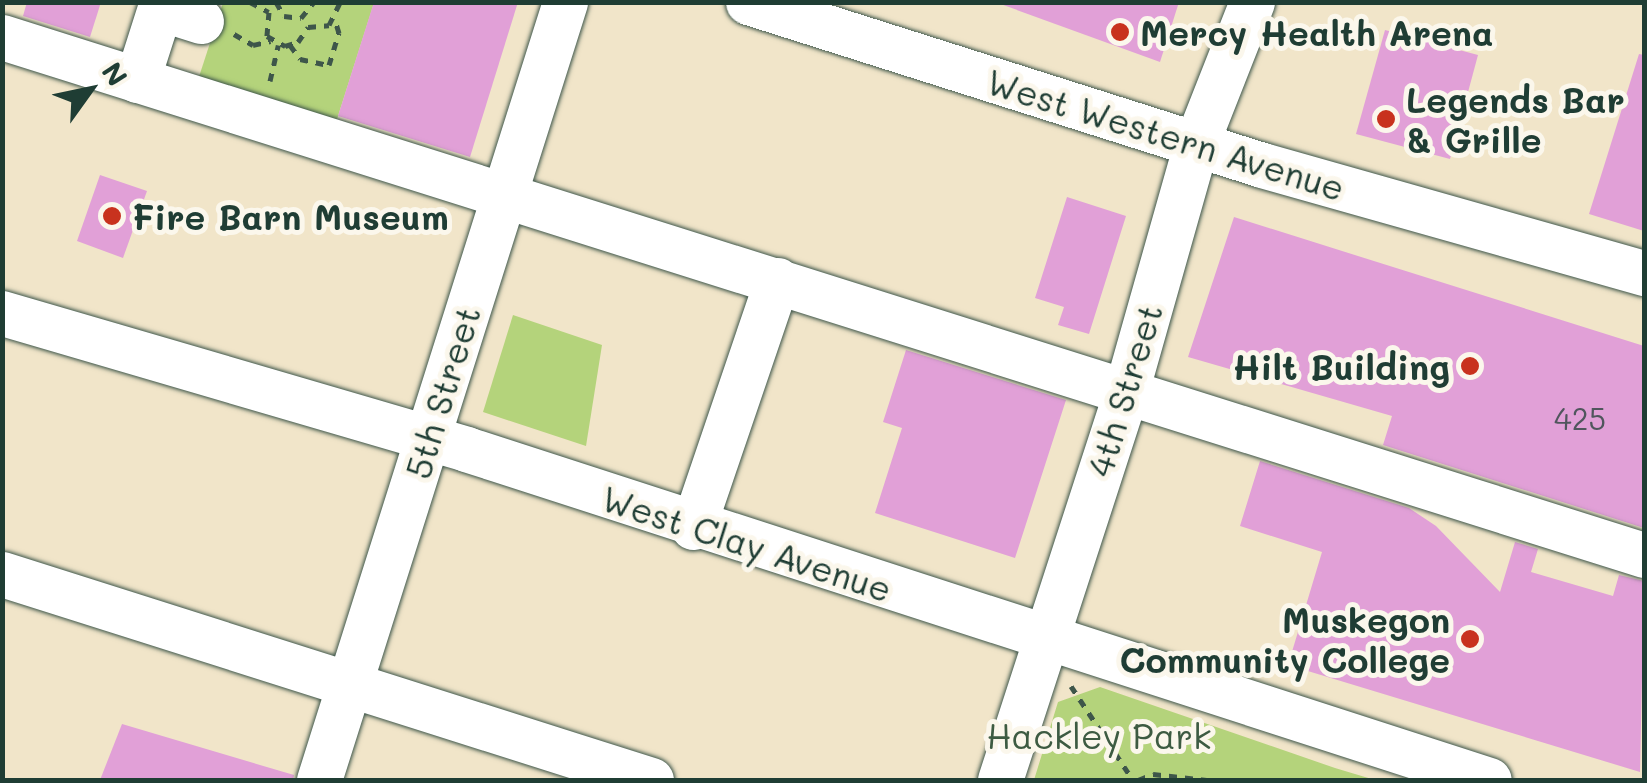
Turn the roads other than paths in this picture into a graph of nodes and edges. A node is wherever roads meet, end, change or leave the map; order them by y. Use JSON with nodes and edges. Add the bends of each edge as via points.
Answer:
{"nodes":[{"id":1,"x":565,"y":2,"type":"edge"},
{"id":2,"x":748,"y":2,"type":"edge"},
{"id":3,"x":1252,"y":2,"type":"edge"},
{"id":4,"x":216,"y":22,"type":"road end"},
{"id":5,"x":2,"y":38,"type":"edge"},
{"id":6,"x":138,"y":80,"type":"junction"},
{"id":7,"x":1196,"y":144,"type":"junction"},
{"id":8,"x":504,"y":194,"type":"junction"},
{"id":9,"x":1587,"y":259,"type":"junction"},
{"id":10,"x":1644,"y":273,"type":"edge"},
{"id":11,"x":777,"y":280,"type":"junction"},
{"id":12,"x":1644,"y":286,"type":"edge"},
{"id":13,"x":2,"y":313,"type":"edge"},
{"id":14,"x":1127,"y":388,"type":"junction"},
{"id":15,"x":428,"y":438,"type":"junction"},
{"id":16,"x":693,"y":527,"type":"junction"},
{"id":17,"x":1644,"y":556,"type":"edge"},
{"id":18,"x":2,"y":574,"type":"edge"},
{"id":19,"x":1044,"y":639,"type":"junction"},
{"id":20,"x":350,"y":684,"type":"junction"},
{"id":21,"x":319,"y":780,"type":"edge"},
{"id":22,"x":651,"y":780,"type":"edge"},
{"id":23,"x":1000,"y":780,"type":"edge"},
{"id":24,"x":1489,"y":780,"type":"edge"}],
"edges":[{"from":1,"to":8,"type":"street","name":"5th Street"},
{"from":2,"to":7,"type":"street","name":"West Western Avenue"},
{"from":3,"to":7,"type":"street","name":"4th Street"},
{"from":4,"to":6,"type":"street","via":[[160,8]]},
{"from":5,"to":6,"type":"street"},
{"from":6,"to":8,"type":"street"},
{"from":7,"to":9,"type":"street","name":"West Western Avenue"},
{"from":7,"to":14,"type":"street","name":"4th Street"},
{"from":8,"to":11,"type":"street"},
{"from":8,"to":15,"type":"street","name":"5th Street"},
{"from":9,"to":10,"type":"street","name":"West Western Avenue"},
{"from":9,"to":12,"type":"street","name":"West Western Avenue"},
{"from":11,"to":14,"type":"street"},
{"from":11,"to":16,"type":"street"},
{"from":13,"to":15,"type":"street","name":"West Clay Avenue"},
{"from":14,"to":17,"type":"street"},
{"from":14,"to":19,"type":"street","name":"4th Street"},
{"from":15,"to":16,"type":"street","name":"West Clay Avenue"},
{"from":15,"to":20,"type":"street","name":"5th Street"},
{"from":16,"to":19,"type":"street","name":"West Clay Avenue"},
{"from":18,"to":20,"type":"street"},
{"from":19,"to":23,"type":"street","name":"4th Street"},
{"from":19,"to":24,"type":"street","name":"West Clay Avenue"},
{"from":20,"to":21,"type":"street","name":"5th Street"},
{"from":20,"to":22,"type":"street"}]}
